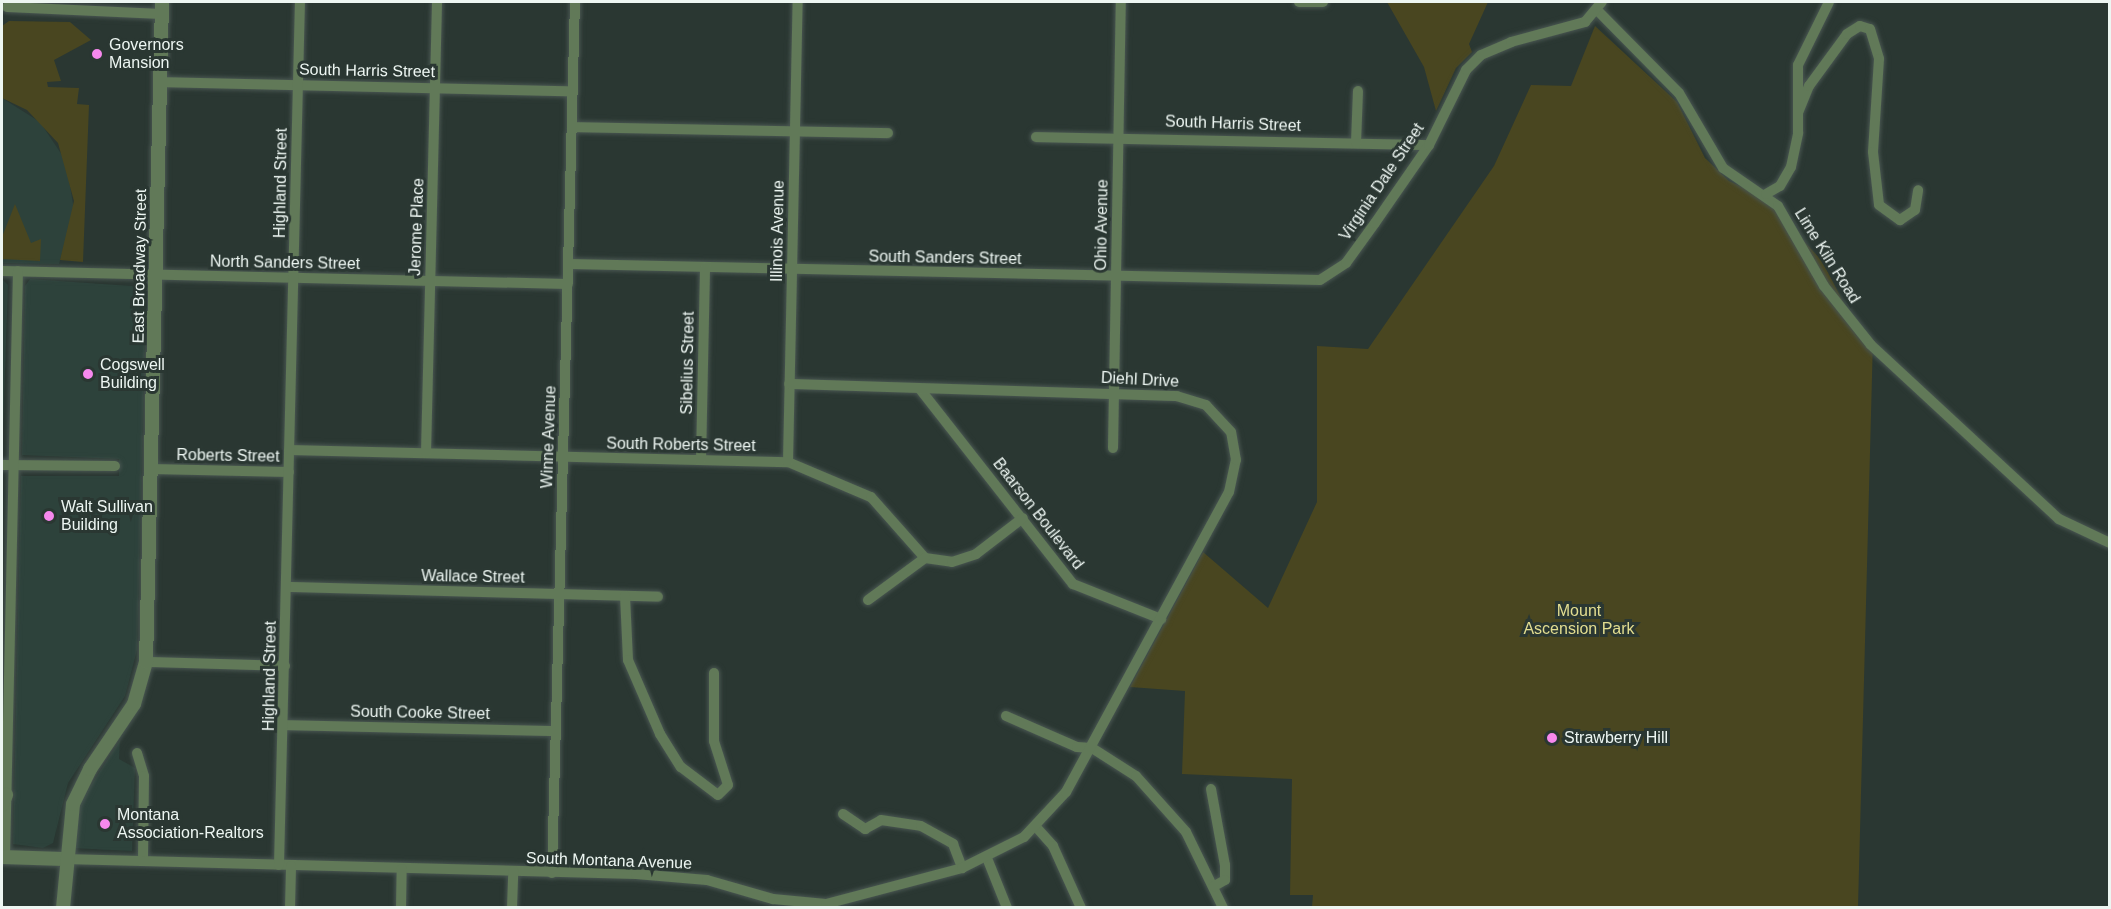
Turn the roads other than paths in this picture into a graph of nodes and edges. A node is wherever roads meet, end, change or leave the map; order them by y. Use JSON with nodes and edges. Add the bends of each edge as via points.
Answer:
{"nodes":[{"id":1,"x":300,"y":2,"type":"edge"},
{"id":2,"x":437,"y":2,"type":"edge"},
{"id":3,"x":575,"y":2,"type":"edge"},
{"id":4,"x":798,"y":2,"type":"edge"},
{"id":5,"x":1121,"y":2,"type":"edge"},
{"id":6,"x":1299,"y":2,"type":"edge"},
{"id":7,"x":1323,"y":2,"type":"edge"},
{"id":8,"x":1830,"y":2,"type":"edge"},
{"id":9,"x":1600,"y":6,"type":"edge"},
{"id":10,"x":6,"y":7,"type":"edge"},
{"id":11,"x":162,"y":8,"type":"edge"},
{"id":12,"x":161,"y":82,"type":"junction"},
{"id":13,"x":298,"y":85,"type":"junction"},
{"id":14,"x":436,"y":87,"type":"junction"},
{"id":15,"x":572,"y":91,"type":"junction"},
{"id":16,"x":1358,"y":91,"type":"dead end"},
{"id":17,"x":1798,"y":113,"type":"junction"},
{"id":18,"x":572,"y":127,"type":"junction"},
{"id":19,"x":795,"y":132,"type":"junction"},
{"id":20,"x":888,"y":133,"type":"dead end"},
{"id":21,"x":1119,"y":135,"type":"junction"},
{"id":22,"x":1036,"y":137,"type":"dead end"},
{"id":23,"x":1356,"y":143,"type":"junction"},
{"id":24,"x":1429,"y":145,"type":"junction"},
{"id":25,"x":1918,"y":190,"type":"dead end"},
{"id":26,"x":1766,"y":194,"type":"junction"},
{"id":27,"x":569,"y":264,"type":"junction"},
{"id":28,"x":705,"y":267,"type":"junction"},
{"id":29,"x":792,"y":269,"type":"junction"},
{"id":30,"x":2,"y":271,"type":"edge"},
{"id":31,"x":18,"y":271,"type":"junction"},
{"id":32,"x":156,"y":275,"type":"junction"},
{"id":33,"x":1116,"y":276,"type":"junction"},
{"id":34,"x":293,"y":279,"type":"junction"},
{"id":35,"x":1320,"y":280,"type":"joint"},
{"id":36,"x":430,"y":282,"type":"junction"},
{"id":37,"x":568,"y":284,"type":"junction"},
{"id":38,"x":789,"y":384,"type":"junction"},
{"id":39,"x":920,"y":388,"type":"junction"},
{"id":40,"x":1114,"y":394,"type":"junction"},
{"id":41,"x":1113,"y":448,"type":"dead end"},
{"id":42,"x":289,"y":450,"type":"junction"},
{"id":43,"x":426,"y":453,"type":"junction"},
{"id":44,"x":563,"y":458,"type":"junction"},
{"id":45,"x":701,"y":460,"type":"junction"},
{"id":46,"x":788,"y":462,"type":"junction"},
{"id":47,"x":7,"y":465,"type":"edge"},
{"id":48,"x":115,"y":466,"type":"dead end"},
{"id":49,"x":151,"y":469,"type":"junction"},
{"id":50,"x":289,"y":472,"type":"junction"},
{"id":51,"x":288,"y":487,"type":"joint"},
{"id":52,"x":1023,"y":518,"type":"junction"},
{"id":53,"x":2109,"y":543,"type":"edge"},
{"id":54,"x":925,"y":558,"type":"junction"},
{"id":55,"x":287,"y":588,"type":"junction"},
{"id":56,"x":558,"y":594,"type":"junction"},
{"id":57,"x":625,"y":596,"type":"junction"},
{"id":58,"x":658,"y":597,"type":"dead end"},
{"id":59,"x":868,"y":600,"type":"dead end"},
{"id":60,"x":1161,"y":620,"type":"junction"},
{"id":61,"x":146,"y":662,"type":"junction"},
{"id":62,"x":285,"y":666,"type":"junction"},
{"id":63,"x":714,"y":673,"type":"dead end"},
{"id":64,"x":1006,"y":716,"type":"dead end"},
{"id":65,"x":284,"y":725,"type":"junction"},
{"id":66,"x":556,"y":732,"type":"junction"},
{"id":67,"x":1092,"y":748,"type":"junction"},
{"id":68,"x":137,"y":753,"type":"dead end"},
{"id":69,"x":1211,"y":789,"type":"dead end"},
{"id":70,"x":4,"y":800,"type":"edge"},
{"id":71,"x":843,"y":814,"type":"dead end"},
{"id":72,"x":1037,"y":828,"type":"junction"},
{"id":73,"x":3,"y":857,"type":"edge"},
{"id":74,"x":987,"y":858,"type":"junction"},
{"id":75,"x":64,"y":859,"type":"junction"},
{"id":76,"x":143,"y":860,"type":"junction"},
{"id":77,"x":279,"y":865,"type":"junction"},
{"id":78,"x":291,"y":866,"type":"junction"},
{"id":79,"x":962,"y":868,"type":"junction"},
{"id":80,"x":402,"y":869,"type":"junction"},
{"id":81,"x":513,"y":871,"type":"junction"},
{"id":82,"x":552,"y":873,"type":"junction"},
{"id":83,"x":1214,"y":886,"type":"junction"},
{"id":84,"x":866,"y":902,"type":"edge"},
{"id":85,"x":63,"y":908,"type":"edge"},
{"id":86,"x":290,"y":908,"type":"edge"},
{"id":87,"x":401,"y":908,"type":"edge"},
{"id":88,"x":512,"y":908,"type":"edge"},
{"id":89,"x":1007,"y":908,"type":"edge"},
{"id":90,"x":1081,"y":908,"type":"edge"},
{"id":91,"x":1223,"y":908,"type":"edge"}],
"edges":[{"from":1,"to":13,"type":"street","name":"Highland Street"},
{"from":2,"to":14,"type":"street","name":"Jerome Place"},
{"from":3,"to":15,"type":"street","name":"Winne Avenue"},
{"from":4,"to":19,"type":"street","name":"Illinois Avenue"},
{"from":5,"to":21,"type":"street","name":"Ohio Avenue"},
{"from":6,"to":7,"type":"street"},
{"from":8,"to":17,"type":"street","via":[[1798,65]]},
{"from":9,"to":24,"type":"street","name":"Virginia Dale Street","via":[[1569,29],[1481,54],[1466,70]]},
{"from":9,"to":26,"type":"street","name":"Lime Kiln Road","via":[[1678,93],[1723,168]]},
{"from":10,"to":11,"type":"street"},
{"from":11,"to":12,"type":"street","name":"East Broadway Street"},
{"from":12,"to":13,"type":"street","name":"South Harris Street"},
{"from":12,"to":32,"type":"street","name":"East Broadway Street"},
{"from":13,"to":14,"type":"street","name":"South Harris Street"},
{"from":13,"to":34,"type":"street","name":"Highland Street"},
{"from":14,"to":15,"type":"street","name":"South Harris Street"},
{"from":14,"to":36,"type":"street","name":"Jerome Place"},
{"from":15,"to":18,"type":"street","name":"Winne Avenue"},
{"from":16,"to":23,"type":"street"},
{"from":17,"to":25,"type":"street","via":[[1809,86],[1847,34],[1860,26],[1870,29],[1879,58],[1873,152],[1879,205],[1900,220],[1915,210]]},
{"from":17,"to":26,"type":"street","via":[[1791,167],[1780,186]]},
{"from":18,"to":19,"type":"street"},
{"from":18,"to":27,"type":"street","name":"Winne Avenue"},
{"from":19,"to":20,"type":"street"},
{"from":19,"to":29,"type":"street","name":"Illinois Avenue"},
{"from":21,"to":22,"type":"street","name":"South Harris Street"},
{"from":21,"to":23,"type":"street","name":"South Harris Street"},
{"from":21,"to":33,"type":"street","name":"Ohio Avenue"},
{"from":23,"to":24,"type":"street","name":"South Harris Street"},
{"from":24,"to":35,"type":"street","name":"Virginia Dale Street","via":[[1346,264]]},
{"from":26,"to":53,"type":"street","name":"Lime Kiln Road","via":[[1833,299],[1871,345],[2059,519]]},
{"from":27,"to":28,"type":"street","name":"South Sanders Street"},
{"from":27,"to":37,"type":"street","name":"Winne Avenue"},
{"from":28,"to":29,"type":"street","name":"South Sanders Street"},
{"from":28,"to":45,"type":"street","name":"Sibelius Street"},
{"from":29,"to":33,"type":"street","name":"South Sanders Street"},
{"from":29,"to":38,"type":"street","name":"Illinois Avenue"},
{"from":30,"to":31,"type":"street","name":"North Sanders Street"},
{"from":31,"to":32,"type":"street","name":"North Sanders Street"},
{"from":31,"to":47,"type":"street"},
{"from":32,"to":34,"type":"street","name":"North Sanders Street"},
{"from":32,"to":49,"type":"street","name":"East Broadway Street"},
{"from":33,"to":35,"type":"street","name":"South Sanders Street"},
{"from":33,"to":40,"type":"street","name":"Ohio Avenue"},
{"from":34,"to":36,"type":"street","name":"North Sanders Street"},
{"from":34,"to":42,"type":"street","name":"Highland Street"},
{"from":36,"to":37,"type":"street","name":"North Sanders Street"},
{"from":36,"to":43,"type":"street","name":"Jerome Place"},
{"from":37,"to":44,"type":"street","name":"Winne Avenue"},
{"from":38,"to":39,"type":"street","name":"Diehl Drive"},
{"from":38,"to":46,"type":"street","name":"Illinois Avenue"},
{"from":39,"to":40,"type":"street","name":"Diehl Drive"},
{"from":39,"to":52,"type":"street","name":"Baarson Boulevard"},
{"from":40,"to":41,"type":"street","name":"Ohio Avenue"},
{"from":40,"to":60,"type":"street","name":"Diehl Drive","via":[[1177,396],[1206,405],[1225,422],[1236,450],[1229,492]]},
{"from":42,"to":43,"type":"street","name":"South Roberts Street"},
{"from":42,"to":50,"type":"street","name":"Highland Street"},
{"from":43,"to":44,"type":"street","name":"South Roberts Street"},
{"from":44,"to":45,"type":"street","name":"South Roberts Street"},
{"from":44,"to":56,"type":"street","name":"Winne Avenue"},
{"from":45,"to":46,"type":"street","name":"South Roberts Street"},
{"from":46,"to":54,"type":"street","name":"South Roberts Street","via":[[882,504]]},
{"from":47,"to":48,"type":"street"},
{"from":47,"to":70,"type":"street"},
{"from":49,"to":50,"type":"street","name":"Roberts Street"},
{"from":49,"to":61,"type":"street","name":"East Broadway Street"},
{"from":50,"to":51,"type":"street","name":"Roberts Street"},
{"from":51,"to":55,"type":"street","name":"Highland Street"},
{"from":52,"to":54,"type":"street","via":[[968,559]]},
{"from":52,"to":60,"type":"street","name":"Baarson Boulevard","via":[[1085,593]]},
{"from":54,"to":59,"type":"street"},
{"from":55,"to":56,"type":"street","name":"Wallace Street"},
{"from":55,"to":62,"type":"street","name":"Highland Street"},
{"from":56,"to":57,"type":"street","name":"Wallace Street"},
{"from":56,"to":66,"type":"street","name":"Winne Avenue"},
{"from":57,"to":58,"type":"street","name":"Wallace Street"},
{"from":57,"to":63,"type":"street","via":[[628,660],[660,734],[681,767],[718,795],[728,785],[714,741]]},
{"from":60,"to":67,"type":"street","name":"Diehl Drive"},
{"from":61,"to":62,"type":"street"},
{"from":61,"to":75,"type":"street","name":"East Broadway Street","via":[[134,704],[82,783],[69,818]]},
{"from":62,"to":65,"type":"street","name":"Highland Street"},
{"from":64,"to":67,"type":"street","via":[[1077,747]]},
{"from":65,"to":66,"type":"street","name":"South Cooke Street"},
{"from":65,"to":77,"type":"street","name":"Highland Street"},
{"from":66,"to":82,"type":"street","name":"Winne Avenue"},
{"from":67,"to":72,"type":"street","name":"South Montana Avenue","via":[[1066,792]]},
{"from":67,"to":83,"type":"street","via":[[1161,800],[1186,832]]},
{"from":68,"to":76,"type":"street","via":[[144,776]]},
{"from":69,"to":83,"type":"street","via":[[1225,866],[1225,880]]},
{"from":70,"to":73,"type":"street"},
{"from":71,"to":79,"type":"street","via":[[865,829],[881,820],[921,826],[953,844]]},
{"from":72,"to":74,"type":"street","name":"South Montana Avenue"},
{"from":72,"to":90,"type":"street","via":[[1053,846]]},
{"from":73,"to":75,"type":"street"},
{"from":74,"to":79,"type":"street","name":"South Montana Avenue"},
{"from":74,"to":89,"type":"street"},
{"from":75,"to":76,"type":"street","name":"South Montana Avenue"},
{"from":75,"to":85,"type":"street","name":"East Broadway Street"},
{"from":76,"to":77,"type":"street","name":"South Montana Avenue"},
{"from":77,"to":78,"type":"street","name":"South Montana Avenue"},
{"from":78,"to":80,"type":"street","name":"South Montana Avenue"},
{"from":78,"to":86,"type":"street"},
{"from":79,"to":84,"type":"street","name":"South Montana Avenue"},
{"from":80,"to":81,"type":"street","name":"South Montana Avenue"},
{"from":80,"to":87,"type":"street"},
{"from":81,"to":82,"type":"street","name":"South Montana Avenue"},
{"from":81,"to":88,"type":"street"},
{"from":82,"to":84,"type":"street","name":"South Montana Avenue","via":[[689,878],[808,904]]},
{"from":83,"to":91,"type":"street"}]}
